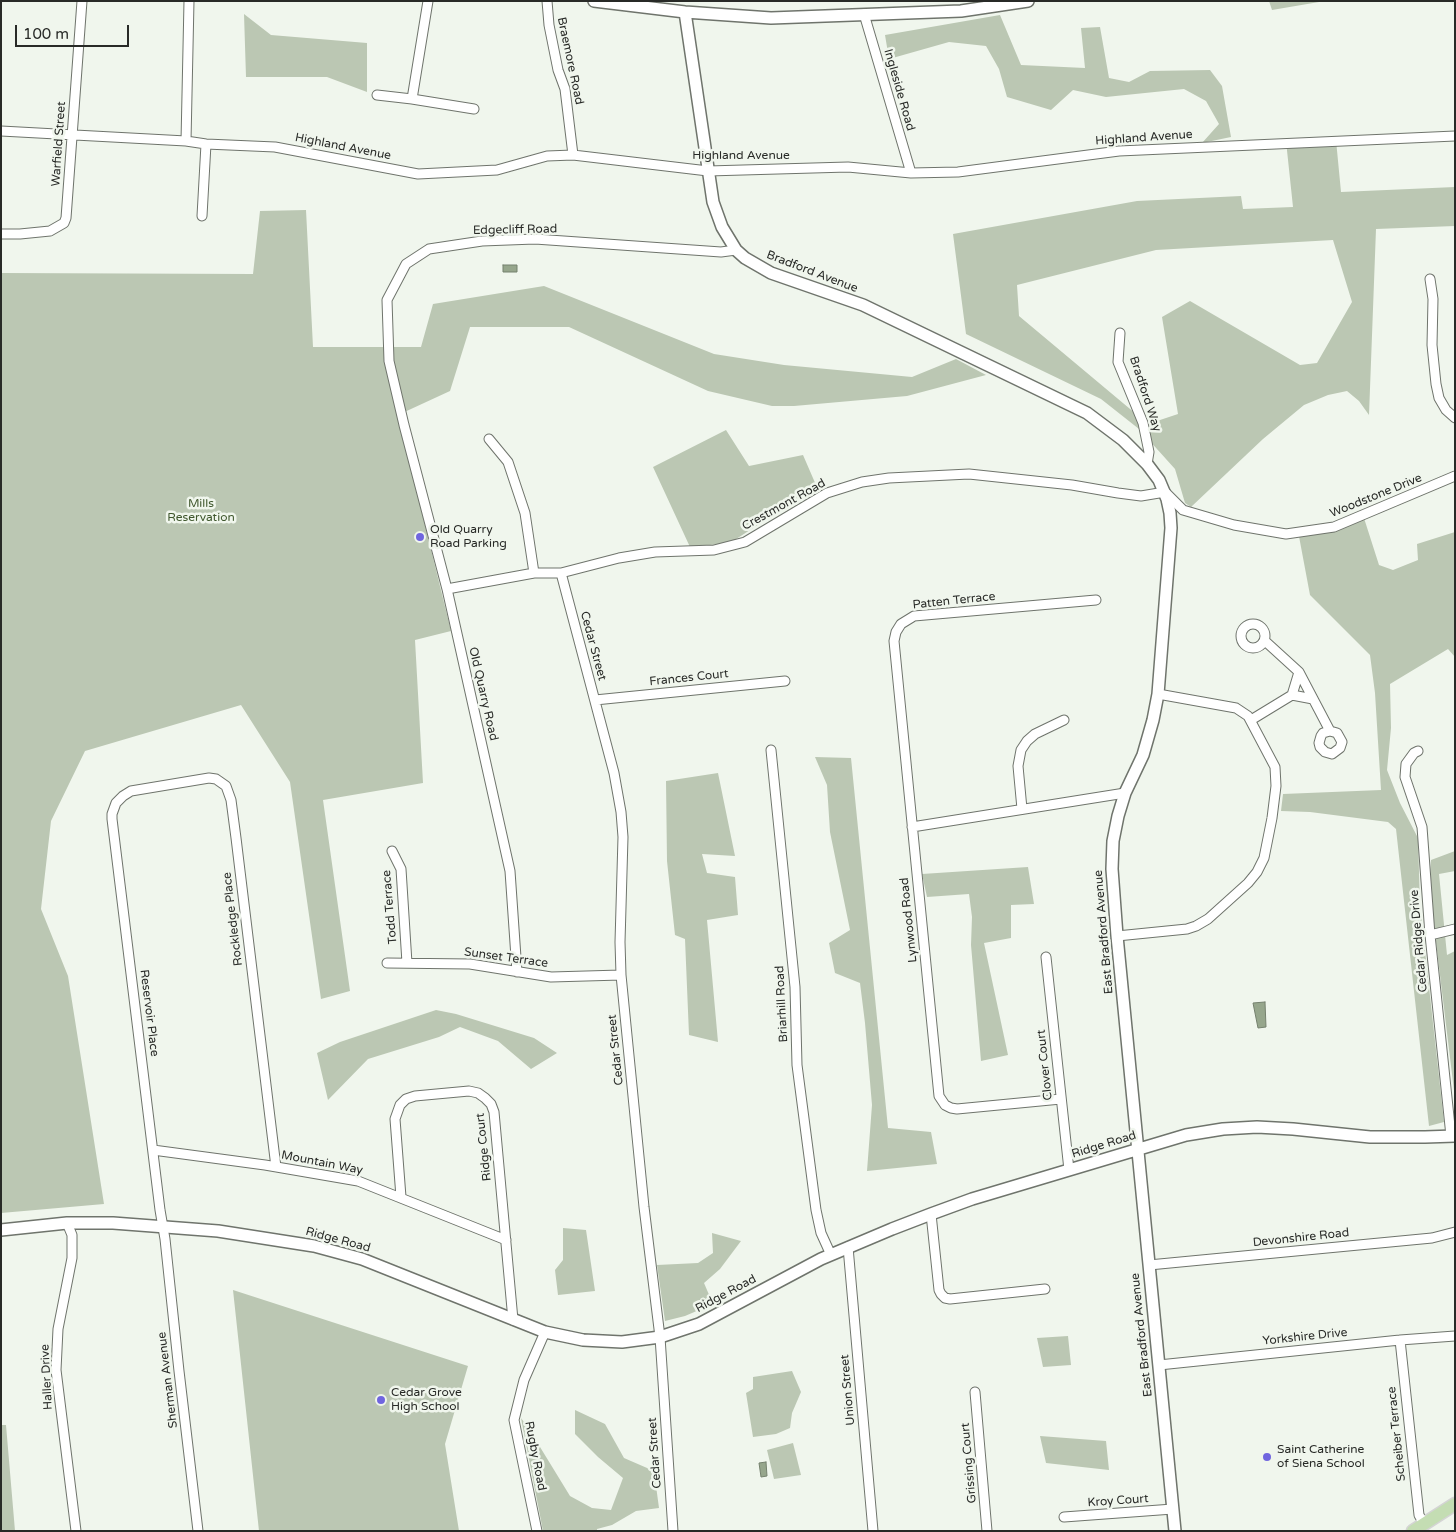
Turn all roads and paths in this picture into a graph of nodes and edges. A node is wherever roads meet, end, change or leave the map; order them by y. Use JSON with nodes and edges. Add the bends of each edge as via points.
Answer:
{"nodes":[{"id":1,"x":82,"y":1,"type":"edge"},
{"id":2,"x":189,"y":1,"type":"edge"},
{"id":3,"x":428,"y":1,"type":"edge"},
{"id":4,"x":546,"y":1,"type":"edge"},
{"id":5,"x":594,"y":1,"type":"edge"},
{"id":6,"x":1028,"y":1,"type":"edge"},
{"id":7,"x":960,"y":6,"type":"edge"},
{"id":8,"x":685,"y":12,"type":"junction"},
{"id":9,"x":864,"y":14,"type":"junction"},
{"id":10,"x":377,"y":95,"type":"dead end"},
{"id":11,"x":412,"y":99,"type":"junction"},
{"id":12,"x":474,"y":109,"type":"dead end"},
{"id":13,"x":1,"y":131,"type":"edge"},
{"id":14,"x":72,"y":135,"type":"junction"},
{"id":15,"x":1455,"y":136,"type":"edge"},
{"id":16,"x":186,"y":141,"type":"junction"},
{"id":17,"x":206,"y":144,"type":"junction"},
{"id":18,"x":573,"y":155,"type":"junction"},
{"id":19,"x":708,"y":171,"type":"junction"},
{"id":20,"x":911,"y":173,"type":"junction"},
{"id":21,"x":202,"y":216,"type":"dead end"},
{"id":22,"x":1,"y":234,"type":"edge"},
{"id":23,"x":736,"y":250,"type":"junction"},
{"id":24,"x":1430,"y":279,"type":"dead end"},
{"id":25,"x":1120,"y":333,"type":"dead end"},
{"id":26,"x":1021,"y":382,"type":"joint"},
{"id":27,"x":1455,"y":418,"type":"edge"},
{"id":28,"x":404,"y":425,"type":"joint"},
{"id":29,"x":489,"y":439,"type":"dead end"},
{"id":30,"x":1147,"y":464,"type":"junction"},
{"id":31,"x":1455,"y":476,"type":"edge"},
{"id":32,"x":1165,"y":492,"type":"junction"},
{"id":33,"x":534,"y":573,"type":"junction"},
{"id":34,"x":561,"y":573,"type":"junction"},
{"id":35,"x":447,"y":589,"type":"junction"},
{"id":36,"x":1096,"y":600,"type":"dead end"},
{"id":37,"x":1265,"y":641,"type":"dead end"},
{"id":38,"x":1299,"y":672,"type":"junction"},
{"id":39,"x":785,"y":681,"type":"dead end"},
{"id":40,"x":1158,"y":694,"type":"junction"},
{"id":41,"x":1292,"y":695,"type":"junction"},
{"id":42,"x":1313,"y":699,"type":"junction"},
{"id":43,"x":595,"y":700,"type":"junction"},
{"id":44,"x":1064,"y":720,"type":"dead end"},
{"id":45,"x":1251,"y":720,"type":"junction"},
{"id":46,"x":1330,"y":731,"type":"dead end"},
{"id":47,"x":771,"y":750,"type":"dead end"},
{"id":48,"x":1418,"y":751,"type":"dead end"},
{"id":49,"x":1125,"y":793,"type":"junction"},
{"id":50,"x":116,"y":803,"type":"joint"},
{"id":51,"x":1022,"y":810,"type":"junction"},
{"id":52,"x":912,"y":827,"type":"junction"},
{"id":53,"x":392,"y":851,"type":"dead end"},
{"id":54,"x":1455,"y":929,"type":"edge"},
{"id":55,"x":1430,"y":935,"type":"junction"},
{"id":56,"x":1117,"y":936,"type":"junction"},
{"id":57,"x":1046,"y":956,"type":"dead end"},
{"id":58,"x":387,"y":963,"type":"dead end"},
{"id":59,"x":407,"y":963,"type":"junction"},
{"id":60,"x":517,"y":972,"type":"junction"},
{"id":61,"x":621,"y":975,"type":"junction"},
{"id":62,"x":1061,"y":1099,"type":"junction"},
{"id":63,"x":1453,"y":1136,"type":"edge"},
{"id":64,"x":1138,"y":1149,"type":"junction"},
{"id":65,"x":153,"y":1150,"type":"junction"},
{"id":66,"x":276,"y":1167,"type":"junction"},
{"id":67,"x":1069,"y":1170,"type":"junction"},
{"id":68,"x":401,"y":1197,"type":"junction"},
{"id":69,"x":931,"y":1214,"type":"junction"},
{"id":70,"x":67,"y":1223,"type":"junction"},
{"id":71,"x":163,"y":1226,"type":"junction"},
{"id":72,"x":1,"y":1230,"type":"edge"},
{"id":73,"x":1455,"y":1232,"type":"edge"},
{"id":74,"x":506,"y":1240,"type":"junction"},
{"id":75,"x":848,"y":1247,"type":"junction"},
{"id":76,"x":831,"y":1254,"type":"junction"},
{"id":77,"x":1149,"y":1265,"type":"junction"},
{"id":78,"x":1045,"y":1289,"type":"dead end"},
{"id":79,"x":513,"y":1320,"type":"junction"},
{"id":80,"x":545,"y":1332,"type":"junction"},
{"id":81,"x":1455,"y":1336,"type":"edge"},
{"id":82,"x":660,"y":1337,"type":"junction"},
{"id":83,"x":1400,"y":1340,"type":"junction"},
{"id":84,"x":1159,"y":1365,"type":"junction"},
{"id":85,"x":975,"y":1392,"type":"dead end"},
{"id":86,"x":1455,"y":1504,"type":"edge"},
{"id":87,"x":1173,"y":1509,"type":"junction"},
{"id":88,"x":1064,"y":1517,"type":"dead end"},
{"id":89,"x":1419,"y":1527,"type":"edge"},
{"id":90,"x":873,"y":1530,"type":"edge"},
{"id":91,"x":76,"y":1531,"type":"edge"},
{"id":92,"x":198,"y":1531,"type":"edge"},
{"id":93,"x":537,"y":1531,"type":"edge"},
{"id":94,"x":673,"y":1531,"type":"edge"},
{"id":95,"x":870,"y":1531,"type":"edge"},
{"id":96,"x":987,"y":1531,"type":"edge"},
{"id":97,"x":1175,"y":1531,"type":"edge"}],
"edges":[{"from":1,"to":14,"type":"street","name":"Warfield Street"},
{"from":2,"to":16,"type":"street"},
{"from":3,"to":11,"type":"street"},
{"from":4,"to":18,"type":"street","name":"Braemore Road","via":[[548,26],[565,89]]},
{"from":5,"to":8,"type":"street"},
{"from":6,"to":7,"type":"street"},
{"from":7,"to":9,"type":"street"},
{"from":8,"to":9,"type":"street","via":[[771,18]]},
{"from":8,"to":19,"type":"street","name":"Bradford Avenue"},
{"from":9,"to":20,"type":"street","name":"Ingleside Road"},
{"from":10,"to":11,"type":"street"},
{"from":11,"to":12,"type":"street"},
{"from":13,"to":14,"type":"street","name":"Highland Avenue"},
{"from":14,"to":16,"type":"street","name":"Highland Avenue"},
{"from":14,"to":22,"type":"street","name":"Warfield Street","via":[[64,223],[50,231]]},
{"from":15,"to":20,"type":"street","name":"Highland Avenue","via":[[1119,150],[958,172]]},
{"from":16,"to":17,"type":"street","name":"Highland Avenue"},
{"from":17,"to":18,"type":"street","name":"Highland Avenue","via":[[276,147],[418,174],[497,170],[547,156]]},
{"from":17,"to":21,"type":"street"},
{"from":18,"to":19,"type":"street","name":"Highland Avenue"},
{"from":19,"to":20,"type":"street","name":"Highland Avenue","via":[[848,167]]},
{"from":19,"to":23,"type":"street","name":"Bradford Avenue","via":[[717,216]]},
{"from":23,"to":26,"type":"street","name":"Bradford Avenue","via":[[771,273],[863,305]]},
{"from":23,"to":28,"type":"street","name":"Edgecliff Road","via":[[721,252],[535,240],[482,241],[429,249],[406,264],[387,300],[388,361]]},
{"from":24,"to":27,"type":"street","via":[[1432,345],[1439,398]]},
{"from":25,"to":30,"type":"street","name":"Bradford Way","via":[[1118,362],[1143,423],[1149,452]]},
{"from":26,"to":30,"type":"street","name":"East Bradford Avenue","via":[[1087,413],[1123,440]]},
{"from":28,"to":35,"type":"street","name":"Old Quarry Road"},
{"from":29,"to":33,"type":"street","via":[[508,462],[525,513]]},
{"from":30,"to":32,"type":"street","name":"East Bradford Avenue"},
{"from":31,"to":32,"type":"street","name":"Woodstone Drive","via":[[1334,527],[1286,534],[1234,525],[1183,510]]},
{"from":32,"to":34,"type":"street","name":"Crestmont Road","via":[[1141,496],[969,474],[889,478],[862,482],[827,494],[745,542],[714,550],[654,552]]},
{"from":32,"to":40,"type":"street","name":"East Bradford Avenue","via":[[1171,519]]},
{"from":33,"to":34,"type":"street","name":"Crestmont Road"},
{"from":33,"to":35,"type":"street","name":"Crestmont Road"},
{"from":34,"to":43,"type":"street","name":"Cedar Street"},
{"from":35,"to":60,"type":"street","name":"Old Quarry Road","via":[[510,871]]},
{"from":36,"to":52,"type":"street","name":"Patten Terrace","via":[[914,616],[898,628],[894,641]]},
{"from":37,"to":38,"type":"street"},
{"from":38,"to":41,"type":"street"},
{"from":38,"to":42,"type":"street"},
{"from":39,"to":43,"type":"street","name":"Frances Court"},
{"from":40,"to":45,"type":"street","via":[[1236,708]]},
{"from":40,"to":49,"type":"street","name":"East Bradford Avenue","via":[[1142,754]]},
{"from":41,"to":42,"type":"street"},
{"from":41,"to":45,"type":"street"},
{"from":42,"to":46,"type":"street"},
{"from":43,"to":61,"type":"street","name":"Cedar Street","via":[[616,779],[622,818]]},
{"from":44,"to":51,"type":"street","via":[[1035,734],[1021,750],[1018,766]]},
{"from":45,"to":56,"type":"street","via":[[1276,774],[1266,852],[1257,872],[1212,916],[1196,926]]},
{"from":47,"to":76,"type":"street","name":"Briarhill Road","via":[[794,987],[797,1065],[816,1210]]},
{"from":48,"to":55,"type":"street","name":"Cedar Ridge Drive","via":[[1406,764],[1405,777],[1422,827]]},
{"from":49,"to":51,"type":"street"},
{"from":49,"to":56,"type":"street","name":"East Bradford Avenue","via":[[1115,828],[1112,855]]},
{"from":50,"to":65,"type":"street","name":"Reservoir Place","via":[[112,819]]},
{"from":50,"to":66,"type":"street","name":"Rockledge Place","via":[[132,791],[209,778],[226,786],[236,838]]},
{"from":51,"to":52,"type":"street"},
{"from":52,"to":62,"type":"street","name":"Lynwood Road","via":[[940,1100],[957,1109]]},
{"from":53,"to":59,"type":"street","name":"Todd Terrace","via":[[401,869]]},
{"from":54,"to":55,"type":"street"},
{"from":55,"to":63,"type":"street","name":"Cedar Ridge Drive"},
{"from":56,"to":64,"type":"street","name":"East Bradford Avenue"},
{"from":57,"to":62,"type":"street","name":"Clover Court"},
{"from":58,"to":59,"type":"street","name":"Sunset Terrace"},
{"from":59,"to":60,"type":"street","name":"Sunset Terrace","via":[[470,964]]},
{"from":60,"to":61,"type":"street","name":"Sunset Terrace","via":[[551,977]]},
{"from":61,"to":82,"type":"street","name":"Cedar Street"},
{"from":62,"to":67,"type":"street","name":"Clover Court"},
{"from":63,"to":64,"type":"street","name":"Ridge Road","via":[[1370,1137],[1277,1127],[1238,1128],[1186,1135]]},
{"from":64,"to":67,"type":"street","name":"Ridge Road"},
{"from":64,"to":77,"type":"street","name":"East Bradford Avenue"},
{"from":65,"to":66,"type":"street","name":"Mountain Way"},
{"from":65,"to":71,"type":"street","name":"Reservoir Place"},
{"from":66,"to":68,"type":"street","name":"Mountain Way","via":[[358,1181]]},
{"from":67,"to":69,"type":"street","name":"Ridge Road"},
{"from":68,"to":74,"type":"street","name":"Mountain Way"},
{"from":68,"to":74,"type":"street","name":"Ridge Court","via":[[395,1119],[400,1105],[415,1096],[478,1093],[494,1112]]},
{"from":69,"to":75,"type":"street","name":"Ridge Road"},
{"from":69,"to":78,"type":"street","via":[[938,1290],[945,1298]]},
{"from":70,"to":71,"type":"street","name":"Ridge Road"},
{"from":70,"to":72,"type":"street","name":"Ridge Road"},
{"from":70,"to":91,"type":"street","name":"Haller Drive","via":[[72,1235],[72,1258],[58,1323],[56,1370]]},
{"from":71,"to":79,"type":"street","name":"Ridge Road","via":[[218,1231],[337,1251]]},
{"from":71,"to":92,"type":"street","name":"Sherman Avenue"},
{"from":73,"to":77,"type":"street","name":"Devonshire Road","via":[[1432,1238]]},
{"from":74,"to":79,"type":"street","name":"Ridge Court"},
{"from":75,"to":76,"type":"street","name":"Ridge Road"},
{"from":75,"to":90,"type":"street","name":"Union Street"},
{"from":76,"to":82,"type":"street","name":"Ridge Road","via":[[712,1318]]},
{"from":77,"to":84,"type":"street","name":"East Bradford Avenue"},
{"from":79,"to":80,"type":"street","name":"Ridge Road"},
{"from":80,"to":82,"type":"street","name":"Ridge Road","via":[[596,1341],[622,1342]]},
{"from":80,"to":93,"type":"street","name":"Rugby Road","via":[[524,1380],[514,1420]]},
{"from":81,"to":83,"type":"street","name":"Yorkshire Drive"},
{"from":82,"to":94,"type":"street","name":"Cedar Street"},
{"from":83,"to":84,"type":"street","name":"Yorkshire Drive"},
{"from":83,"to":89,"type":"street","name":"Scheiber Terrace"},
{"from":84,"to":87,"type":"street","name":"East Bradford Avenue"},
{"from":85,"to":96,"type":"street","name":"Grissing Court"},
{"from":86,"to":89,"type":"main road"},
{"from":87,"to":88,"type":"street","name":"Kroy Court"},
{"from":87,"to":97,"type":"street","name":"East Bradford Avenue"},
{"from":90,"to":95,"type":"street"}]}
